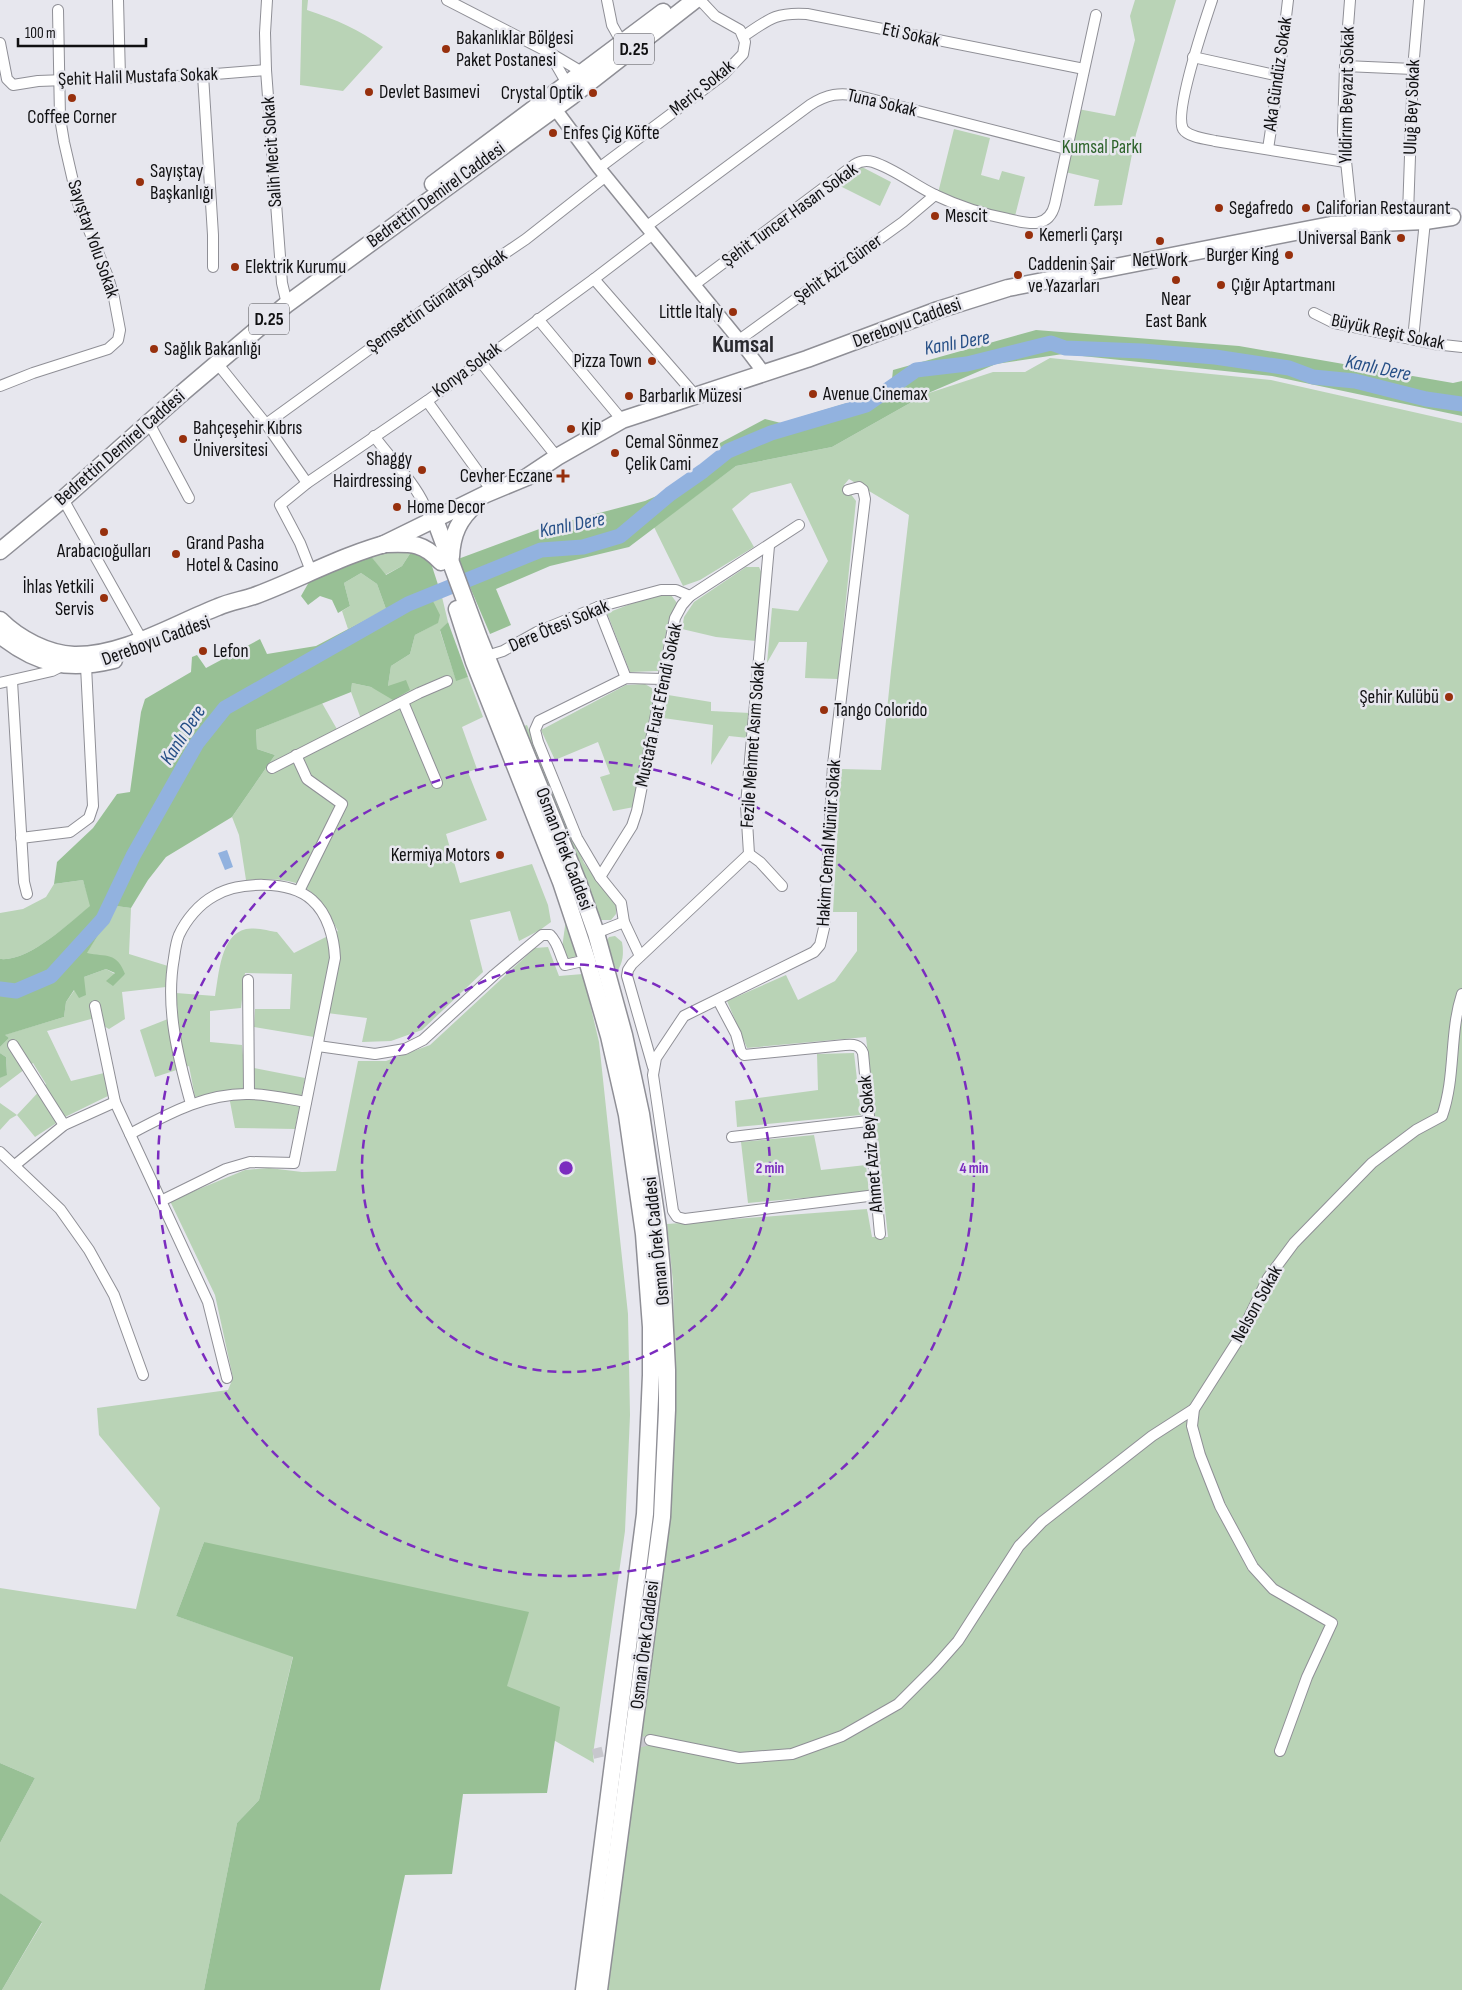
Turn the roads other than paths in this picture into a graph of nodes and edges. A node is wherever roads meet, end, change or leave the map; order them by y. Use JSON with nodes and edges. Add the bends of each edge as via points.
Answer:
{"nodes":[{"id":1,"x":118,"y":0,"type":"edge"},
{"id":2,"x":267,"y":0,"type":"edge"},
{"id":3,"x":448,"y":0,"type":"edge"},
{"id":4,"x":606,"y":0,"type":"edge"},
{"id":5,"x":679,"y":0,"type":"edge"},
{"id":6,"x":695,"y":0,"type":"edge"},
{"id":7,"x":700,"y":0,"type":"edge"},
{"id":8,"x":1212,"y":0,"type":"edge"},
{"id":9,"x":1288,"y":0,"type":"edge"},
{"id":10,"x":1350,"y":0,"type":"edge"},
{"id":11,"x":1419,"y":0,"type":"edge"},
{"id":12,"x":58,"y":10,"type":"dead end"},
{"id":13,"x":1096,"y":15,"type":"dead end"},
{"id":14,"x":744,"y":36,"type":"junction"},
{"id":15,"x":0,"y":43,"type":"edge"},
{"id":16,"x":622,"y":43,"type":"junction"},
{"id":17,"x":550,"y":53,"type":"junction"},
{"id":18,"x":1193,"y":57,"type":"junction"},
{"id":19,"x":1344,"y":66,"type":"junction"},
{"id":20,"x":1084,"y":69,"type":"junction"},
{"id":21,"x":1413,"y":69,"type":"junction"},
{"id":22,"x":266,"y":70,"type":"junction"},
{"id":23,"x":582,"y":72,"type":"junction"},
{"id":24,"x":203,"y":75,"type":"junction"},
{"id":25,"x":1279,"y":76,"type":"junction"},
{"id":26,"x":120,"y":77,"type":"junction"},
{"id":27,"x":59,"y":80,"type":"junction"},
{"id":28,"x":561,"y":97,"type":"junction"},
{"id":29,"x":1066,"y":149,"type":"junction"},
{"id":30,"x":1268,"y":149,"type":"junction"},
{"id":31,"x":1345,"y":162,"type":"junction"},
{"id":32,"x":603,"y":172,"type":"junction"},
{"id":33,"x":935,"y":195,"type":"junction"},
{"id":34,"x":1408,"y":214,"type":"junction"},
{"id":35,"x":1457,"y":218,"type":"edge"},
{"id":36,"x":1352,"y":219,"type":"junction"},
{"id":37,"x":1425,"y":221,"type":"junction"},
{"id":38,"x":1331,"y":225,"type":"junction"},
{"id":39,"x":650,"y":230,"type":"junction"},
{"id":40,"x":213,"y":266,"type":"dead end"},
{"id":41,"x":594,"y":279,"type":"junction"},
{"id":42,"x":694,"y":285,"type":"junction"},
{"id":43,"x":286,"y":300,"type":"junction"},
{"id":44,"x":1314,"y":313,"type":"dead end"},
{"id":45,"x":538,"y":319,"type":"junction"},
{"id":46,"x":1413,"y":339,"type":"junction"},
{"id":47,"x":740,"y":340,"type":"junction"},
{"id":48,"x":1462,"y":347,"type":"edge"},
{"id":49,"x":480,"y":361,"type":"junction"},
{"id":50,"x":217,"y":363,"type":"junction"},
{"id":51,"x":764,"y":373,"type":"junction"},
{"id":52,"x":0,"y":386,"type":"edge"},
{"id":53,"x":696,"y":396,"type":"junction"},
{"id":54,"x":427,"y":401,"type":"junction"},
{"id":55,"x":622,"y":420,"type":"junction"},
{"id":56,"x":149,"y":423,"type":"junction"},
{"id":57,"x":266,"y":424,"type":"junction"},
{"id":58,"x":374,"y":436,"type":"junction"},
{"id":59,"x":557,"y":456,"type":"junction"},
{"id":60,"x":307,"y":483,"type":"junction"},
{"id":61,"x":499,"y":489,"type":"junction"},
{"id":62,"x":848,"y":490,"type":"dead end"},
{"id":63,"x":189,"y":498,"type":"dead end"},
{"id":64,"x":62,"y":499,"type":"junction"},
{"id":65,"x":476,"y":504,"type":"junction"},
{"id":66,"x":432,"y":524,"type":"junction"},
{"id":67,"x":799,"y":525,"type":"dead end"},
{"id":68,"x":0,"y":539,"type":"edge"},
{"id":69,"x":382,"y":544,"type":"junction"},
{"id":70,"x":769,"y":546,"type":"junction"},
{"id":71,"x":0,"y":551,"type":"edge"},
{"id":72,"x":448,"y":565,"type":"junction"},
{"id":73,"x":310,"y":571,"type":"junction"},
{"id":74,"x":254,"y":596,"type":"junction"},
{"id":75,"x":690,"y":596,"type":"junction"},
{"id":76,"x":460,"y":603,"type":"junction"},
{"id":77,"x":598,"y":606,"type":"junction"},
{"id":78,"x":0,"y":620,"type":"edge"},
{"id":79,"x":0,"y":635,"type":"edge"},
{"id":80,"x":142,"y":640,"type":"junction"},
{"id":81,"x":487,"y":656,"type":"junction"},
{"id":82,"x":64,"y":665,"type":"junction"},
{"id":83,"x":86,"y":666,"type":"junction"},
{"id":84,"x":626,"y":678,"type":"junction"},
{"id":85,"x":662,"y":679,"type":"junction"},
{"id":86,"x":12,"y":681,"type":"junction"},
{"id":87,"x":447,"y":681,"type":"dead end"},
{"id":88,"x":0,"y":683,"type":"edge"},
{"id":89,"x":403,"y":702,"type":"junction"},
{"id":90,"x":296,"y":756,"type":"junction"},
{"id":91,"x":272,"y":768,"type":"dead end"},
{"id":92,"x":437,"y":783,"type":"dead end"},
{"id":93,"x":21,"y":838,"type":"junction"},
{"id":94,"x":749,"y":854,"type":"junction"},
{"id":95,"x":600,"y":877,"type":"junction"},
{"id":96,"x":782,"y":886,"type":"dead end"},
{"id":97,"x":299,"y":891,"type":"junction"},
{"id":98,"x":27,"y":894,"type":"dead end"},
{"id":99,"x":624,"y":922,"type":"junction"},
{"id":100,"x":596,"y":933,"type":"junction"},
{"id":101,"x":640,"y":956,"type":"junction"},
{"id":102,"x":587,"y":960,"type":"junction"},
{"id":103,"x":248,"y":980,"type":"dead end"},
{"id":104,"x":1462,"y":994,"type":"edge"},
{"id":105,"x":718,"y":1000,"type":"junction"},
{"id":106,"x":96,"y":1006,"type":"dead end"},
{"id":107,"x":13,"y":1045,"type":"dead end"},
{"id":108,"x":318,"y":1046,"type":"junction"},
{"id":109,"x":653,"y":1067,"type":"junction"},
{"id":110,"x":249,"y":1094,"type":"junction"},
{"id":111,"x":115,"y":1102,"type":"junction"},
{"id":112,"x":306,"y":1102,"type":"junction"},
{"id":113,"x":191,"y":1104,"type":"junction"},
{"id":114,"x":868,"y":1121,"type":"junction"},
{"id":115,"x":64,"y":1125,"type":"junction"},
{"id":116,"x":130,"y":1134,"type":"junction"},
{"id":117,"x":732,"y":1137,"type":"dead end"},
{"id":118,"x":0,"y":1152,"type":"edge"},
{"id":119,"x":15,"y":1165,"type":"junction"},
{"id":120,"x":876,"y":1195,"type":"junction"},
{"id":121,"x":161,"y":1201,"type":"junction"},
{"id":122,"x":880,"y":1234,"type":"dead end"},
{"id":123,"x":143,"y":1375,"type":"dead end"},
{"id":124,"x":227,"y":1378,"type":"dead end"},
{"id":125,"x":1194,"y":1409,"type":"junction"},
{"id":126,"x":650,"y":1740,"type":"tunnel mouth"},
{"id":127,"x":1280,"y":1751,"type":"dead end"},
{"id":128,"x":584,"y":1990,"type":"edge"},
{"id":129,"x":599,"y":1990,"type":"edge"}],
"edges":[{"from":1,"to":26,"type":"street"},
{"from":2,"to":22,"type":"street","name":"Salih Mecit Sokak"},
{"from":3,"to":17,"type":"street"},
{"from":4,"to":16,"type":"street","via":[[612,25]]},
{"from":5,"to":16,"type":"main road","name":"Bedrettin Demirel Caddesi","number":"D.25"},
{"from":6,"to":28,"type":"main road","name":"Bedrettin Demirel Caddesi","number":"D.25"},
{"from":7,"to":14,"type":"street","name":"Meriç Sokak","via":[[710,12],[738,28]]},
{"from":8,"to":18,"type":"street"},
{"from":9,"to":25,"type":"street","name":"Aka Gündüz Sokak"},
{"from":10,"to":19,"type":"street","name":"Yıldirım Beyazıt Sokak"},
{"from":11,"to":21,"type":"street","name":"Uluğ Bey Sokak"},
{"from":12,"to":27,"type":"street","name":"Sayıştay Yolu Sokak"},
{"from":13,"to":20,"type":"street"},
{"from":14,"to":20,"type":"street","name":"Eti Sokak","via":[[766,20],[781,14],[807,14]]},
{"from":14,"to":32,"type":"street","name":"Meriç Sokak","via":[[743,54],[728,70]]},
{"from":15,"to":27,"type":"street","name":"Şehit Halil Mustafa Sokak","via":[[10,84]]},
{"from":16,"to":23,"type":"main road","name":"Bedrettin Demirel Caddesi","number":"D.25"},
{"from":17,"to":23,"type":"street"},
{"from":17,"to":28,"type":"street"},
{"from":18,"to":25,"type":"street"},
{"from":18,"to":30,"type":"street","via":[[1181,123],[1186,133]]},
{"from":19,"to":21,"type":"street"},
{"from":19,"to":31,"type":"street","name":"Yıldirım Beyazıt Sokak"},
{"from":20,"to":29,"type":"street"},
{"from":21,"to":34,"type":"street","name":"Uluğ Bey Sokak"},
{"from":22,"to":24,"type":"street","name":"Şehit Halil Mustafa Sokak"},
{"from":22,"to":43,"type":"street","name":"Salih Mecit Sokak"},
{"from":23,"to":28,"type":"main road","name":"Bedrettin Demirel Caddesi","number":"D.25"},
{"from":24,"to":26,"type":"street","name":"Şehit Halil Mustafa Sokak"},
{"from":24,"to":40,"type":"street"},
{"from":25,"to":30,"type":"street","name":"Aka Gündüz Sokak"},
{"from":26,"to":27,"type":"street","name":"Şehit Halil Mustafa Sokak"},
{"from":27,"to":52,"type":"street","name":"Sayıştay Yolu Sokak","via":[[60,118],[74,187],[108,277],[120,330],[118,340],[108,350]]},
{"from":28,"to":32,"type":"street","via":[[571,131]]},
{"from":28,"to":43,"type":"main road","name":"Bedrettin Demirel Caddesi","number":"D.25"},
{"from":29,"to":33,"type":"street","name":"Şehit Tuncer Hasan Sokak","via":[[1053,210],[1046,220],[1026,222],[978,213]]},
{"from":29,"to":39,"type":"street","name":"Tuna Sokak","via":[[837,93],[810,105]]},
{"from":30,"to":31,"type":"street"},
{"from":31,"to":36,"type":"street","name":"Yıldirım Beyazıt Sokak"},
{"from":32,"to":39,"type":"street"},
{"from":32,"to":57,"type":"street","name":"Şemsettin Günaltay Sokak","via":[[526,239]]},
{"from":33,"to":42,"type":"street","name":"Şehit Tuncer Hasan Sokak","via":[[875,163],[858,163]]},
{"from":33,"to":47,"type":"street","name":"Şehit Aziz Güner","via":[[903,222]]},
{"from":34,"to":35,"type":"main road","name":"Dereboyu Caddesi"},
{"from":34,"to":36,"type":"main road","name":"Dereboyu Caddesi"},
{"from":35,"to":37,"type":"main road","name":"Dereboyu Caddesi"},
{"from":36,"to":38,"type":"main road","name":"Dereboyu Caddesi"},
{"from":37,"to":38,"type":"main road","name":"Dereboyu Caddesi"},
{"from":37,"to":46,"type":"street"},
{"from":38,"to":51,"type":"main road","name":"Dereboyu Caddesi","via":[[1008,288]]},
{"from":39,"to":41,"type":"street","name":"Konya Sokak"},
{"from":39,"to":42,"type":"street"},
{"from":41,"to":45,"type":"street","name":"Konya Sokak"},
{"from":41,"to":53,"type":"street"},
{"from":42,"to":47,"type":"street"},
{"from":43,"to":50,"type":"main road","name":"Bedrettin Demirel Caddesi","number":"D.25"},
{"from":43,"to":68,"type":"main road","name":"Bedrettin Demirel Caddesi","number":"D.25"},
{"from":44,"to":46,"type":"street","name":"Büyük Reşit Sokak","via":[[1334,323]]},
{"from":45,"to":49,"type":"street","name":"Konya Sokak"},
{"from":45,"to":55,"type":"street"},
{"from":46,"to":48,"type":"street","name":"Büyük Reşit Sokak"},
{"from":47,"to":51,"type":"street"},
{"from":49,"to":54,"type":"street","name":"Konya Sokak"},
{"from":49,"to":59,"type":"street"},
{"from":50,"to":56,"type":"main road","name":"Bedrettin Demirel Caddesi","number":"D.25"},
{"from":50,"to":57,"type":"street"},
{"from":51,"to":53,"type":"main road","name":"Dereboyu Caddesi"},
{"from":53,"to":55,"type":"main road","name":"Dereboyu Caddesi"},
{"from":54,"to":58,"type":"street","name":"Konya Sokak"},
{"from":54,"to":61,"type":"street"},
{"from":55,"to":59,"type":"main road","name":"Dereboyu Caddesi"},
{"from":56,"to":63,"type":"street"},
{"from":56,"to":64,"type":"main road","name":"Bedrettin Demirel Caddesi","number":"D.25"},
{"from":57,"to":60,"type":"street"},
{"from":58,"to":60,"type":"street","name":"Konya Sokak"},
{"from":58,"to":66,"type":"street","via":[[418,492]]},
{"from":59,"to":61,"type":"main road","name":"Dereboyu Caddesi","via":[[527,476]]},
{"from":60,"to":73,"type":"street","name":"Konya Sokak","via":[[280,505]]},
{"from":61,"to":65,"type":"main road","name":"Dereboyu Caddesi","via":[[490,498]]},
{"from":61,"to":66,"type":"main road","name":"Dereboyu Caddesi"},
{"from":62,"to":105,"type":"street","name":"Hakim Cemal Münür Sokak","via":[[859,487],[865,499],[833,765],[823,938],[814,952]]},
{"from":64,"to":71,"type":"main road","name":"Bedrettin Demirel Caddesi","number":"D.25"},
{"from":64,"to":80,"type":"street"},
{"from":65,"to":66,"type":"main road","name":"Dereboyu Caddesi"},
{"from":65,"to":72,"type":"main road","via":[[458,526]]},
{"from":66,"to":69,"type":"main road","name":"Dereboyu Caddesi"},
{"from":66,"to":72,"type":"main road","name":"Osman Örek Caddesi"},
{"from":67,"to":70,"type":"street","name":"Mustafa Fuat Efendi Sokak"},
{"from":69,"to":72,"type":"main road","via":[[416,544]]},
{"from":69,"to":73,"type":"main road","name":"Dereboyu Caddesi"},
{"from":70,"to":75,"type":"street","name":"Mustafa Fuat Efendi Sokak"},
{"from":70,"to":94,"type":"street","name":"Fezile Mehmet Asım Sokak","via":[[746,805]]},
{"from":72,"to":76,"type":"main road","name":"Osman Örek Caddesi"},
{"from":73,"to":74,"type":"main road","name":"Dereboyu Caddesi"},
{"from":74,"to":80,"type":"main road","name":"Dereboyu Caddesi","via":[[218,607]]},
{"from":74,"to":83,"type":"main road","name":"Dereboyu Caddesi","via":[[218,618],[178,636]]},
{"from":75,"to":77,"type":"street","name":"Dere Ötesi Sokak","via":[[676,590],[661,590]]},
{"from":75,"to":85,"type":"street","name":"Mustafa Fuat Efendi Sokak","via":[[675,618]]},
{"from":76,"to":81,"type":"main road","name":"Osman Örek Caddesi"},
{"from":76,"to":102,"type":"main road","name":"Osman Örek Caddesi","via":[[474,662],[562,882]]},
{"from":77,"to":81,"type":"street","name":"Dere Ötesi Sokak"},
{"from":77,"to":84,"type":"street"},
{"from":78,"to":80,"type":"main road","name":"Dereboyu Caddesi","via":[[41,648],[74,655]]},
{"from":79,"to":82,"type":"main road","name":"Dereboyu Caddesi","via":[[33,656]]},
{"from":81,"to":100,"type":"main road","name":"Osman Örek Caddesi"},
{"from":82,"to":83,"type":"main road","name":"Dereboyu Caddesi"},
{"from":82,"to":86,"type":"street"},
{"from":83,"to":93,"type":"street","via":[[93,806],[89,818],[70,832]]},
{"from":84,"to":85,"type":"street"},
{"from":84,"to":95,"type":"street","via":[[539,721],[536,730],[577,838]]},
{"from":85,"to":95,"type":"street","name":"Mustafa Fuat Efendi Sokak","via":[[638,811]]},
{"from":86,"to":88,"type":"street"},
{"from":86,"to":93,"type":"street"},
{"from":87,"to":89,"type":"street"},
{"from":89,"to":90,"type":"street"},
{"from":89,"to":92,"type":"street"},
{"from":90,"to":91,"type":"street"},
{"from":90,"to":97,"type":"street","via":[[307,779],[342,804]]},
{"from":93,"to":98,"type":"street"},
{"from":94,"to":96,"type":"street"},
{"from":94,"to":101,"type":"street","name":"Fezile Mehmet Asım Sokak"},
{"from":95,"to":99,"type":"street","via":[[621,903]]},
{"from":97,"to":108,"type":"street","via":[[313,900],[334,938],[335,958]]},
{"from":97,"to":113,"type":"street","via":[[274,884],[239,887],[215,895],[195,911],[178,936],[171,972],[171,1004]]},
{"from":99,"to":100,"type":"street"},
{"from":99,"to":101,"type":"street"},
{"from":100,"to":129,"type":"main road","name":"Osman Örek Caddesi","via":[[624,1035],[641,1114],[655,1202],[667,1370],[662,1517]]},
{"from":101,"to":109,"type":"street","name":"Fezile Mehmet Asım Sokak","via":[[626,976]]},
{"from":102,"to":108,"type":"street","via":[[565,965],[558,942],[550,935],[542,935],[423,1040],[404,1049],[375,1054]]},
{"from":102,"to":128,"type":"main road","name":"Osman Örek Caddesi","via":[[609,1036],[639,1189],[648,1274],[651,1375],[645,1514]]},
{"from":103,"to":110,"type":"street"},
{"from":104,"to":125,"type":"street","name":"Nelson Sokak","via":[[1457,1010],[1449,1097],[1442,1116],[1416,1130],[1372,1163],[1294,1243],[1268,1278],[1238,1340]]},
{"from":105,"to":109,"type":"street","name":"Hakim Cemal Münür Sokak","via":[[684,1016]]},
{"from":105,"to":114,"type":"street","name":"Ahmet Aziz Bey Sokak","via":[[743,1054],[858,1046],[863,1054]]},
{"from":106,"to":111,"type":"street"},
{"from":107,"to":115,"type":"street"},
{"from":108,"to":112,"type":"street"},
{"from":109,"to":120,"type":"street","via":[[672,1211],[677,1217],[685,1219]]},
{"from":110,"to":112,"type":"street"},
{"from":110,"to":113,"type":"street"},
{"from":111,"to":115,"type":"street"},
{"from":111,"to":116,"type":"street"},
{"from":112,"to":121,"type":"street","via":[[294,1163],[250,1162],[226,1169]]},
{"from":113,"to":116,"type":"street"},
{"from":114,"to":117,"type":"street"},
{"from":114,"to":120,"type":"street","name":"Ahmet Aziz Bey Sokak"},
{"from":115,"to":119,"type":"street"},
{"from":116,"to":121,"type":"street"},
{"from":118,"to":119,"type":"street"},
{"from":119,"to":123,"type":"street","via":[[60,1209],[89,1250],[114,1295]]},
{"from":120,"to":122,"type":"street","name":"Ahmet Aziz Bey Sokak"},
{"from":121,"to":124,"type":"street","via":[[208,1302]]},
{"from":125,"to":126,"type":"street","via":[[1152,1436],[1042,1522],[1019,1546],[958,1641],[898,1704],[842,1736],[792,1754],[739,1758]]},
{"from":125,"to":127,"type":"street","via":[[1192,1426],[1200,1456],[1220,1506],[1253,1567],[1273,1589],[1332,1624],[1307,1677]]}]}
